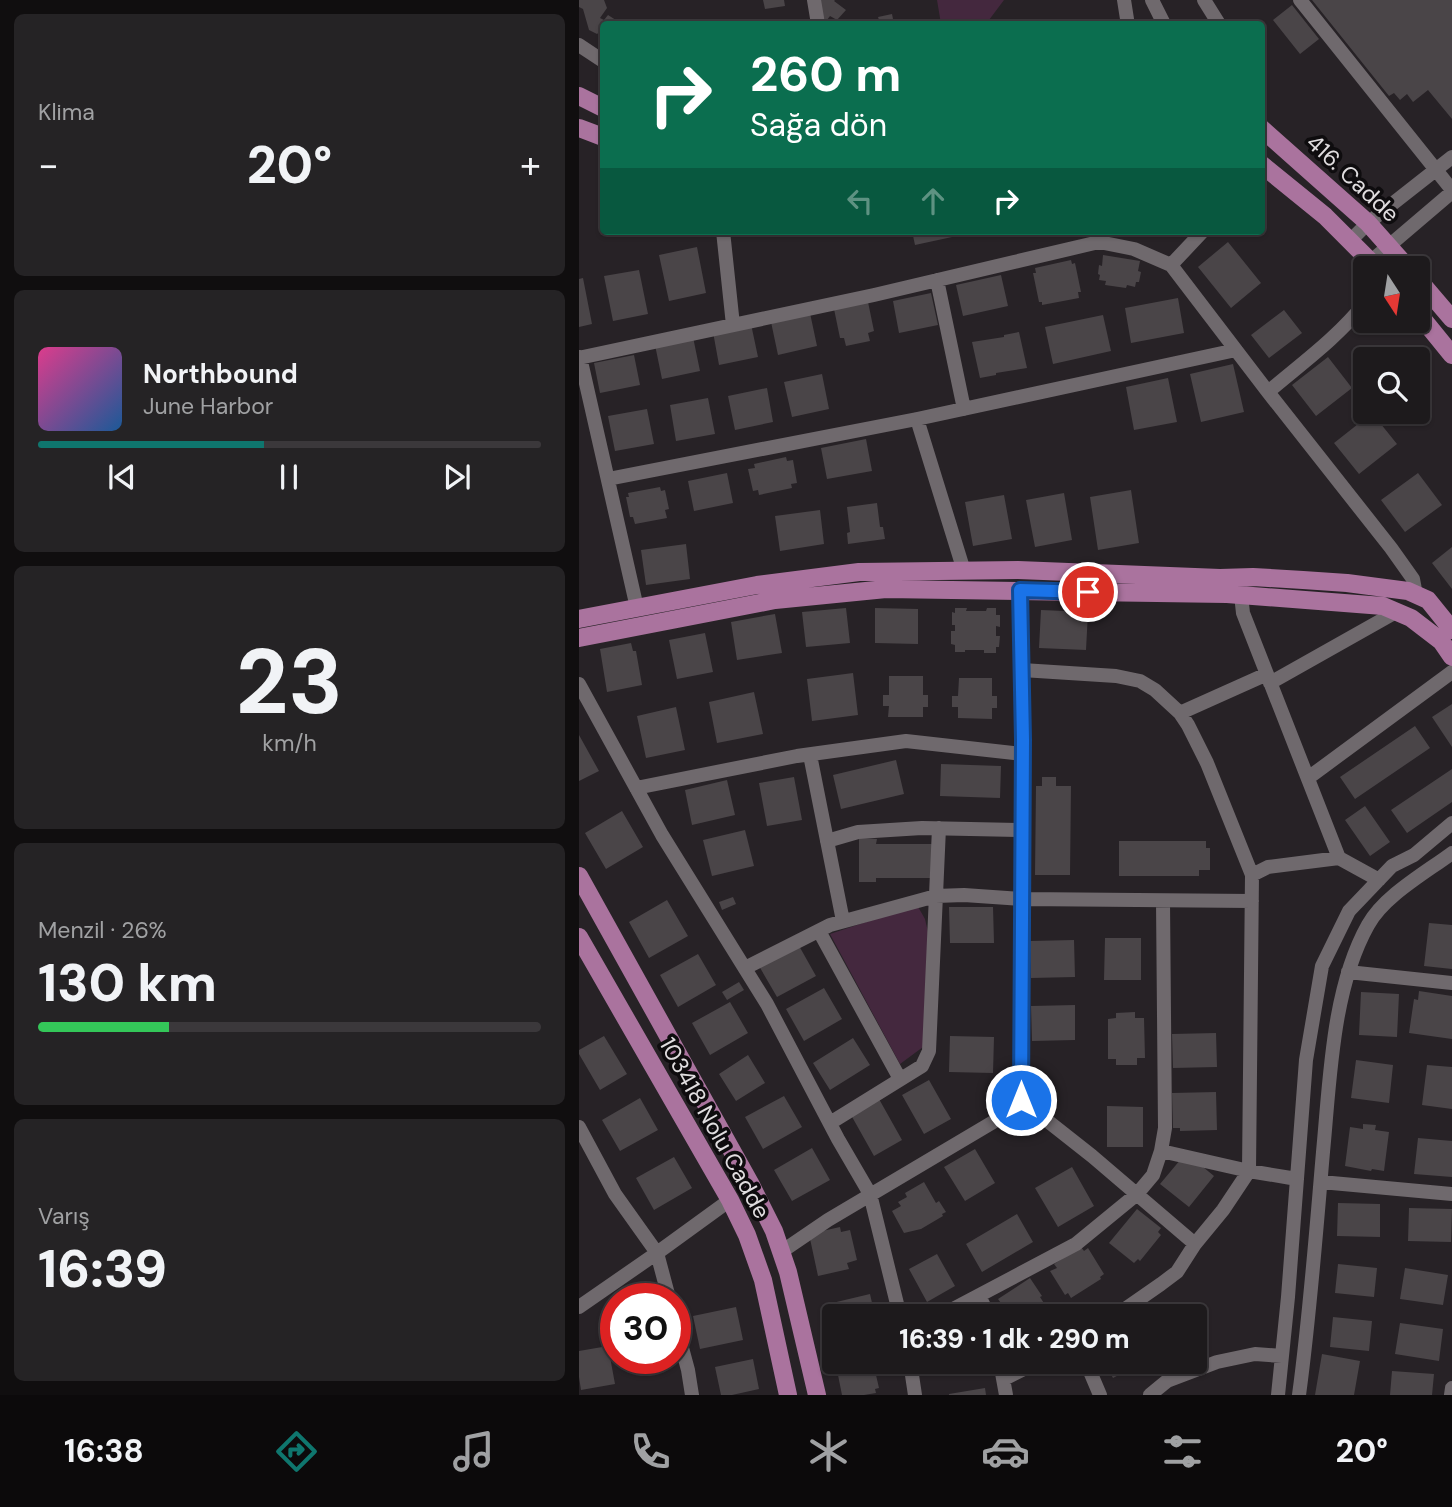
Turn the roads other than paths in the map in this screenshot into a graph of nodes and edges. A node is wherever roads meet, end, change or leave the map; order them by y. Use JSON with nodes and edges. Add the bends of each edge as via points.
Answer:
{"nodes":[{"id":1,"x":814,"y":0,"type":"edge"},
{"id":2,"x":1124,"y":0,"type":"edge"},
{"id":3,"x":1152,"y":0,"type":"edge"},
{"id":4,"x":1204,"y":0,"type":"edge"},
{"id":5,"x":1300,"y":0,"type":"edge"},
{"id":6,"x":818,"y":21,"type":"edge"},
{"id":7,"x":1127,"y":21,"type":"edge"},
{"id":8,"x":1162,"y":21,"type":"edge"},
{"id":9,"x":1217,"y":21,"type":"edge"},
{"id":10,"x":579,"y":45,"type":"edge"},
{"id":11,"x":600,"y":59,"type":"edge"},
{"id":12,"x":579,"y":96,"type":"edge"},
{"id":13,"x":600,"y":106,"type":"edge"},
{"id":14,"x":579,"y":128,"type":"edge"},
{"id":15,"x":1265,"y":132,"type":"edge"},
{"id":16,"x":600,"y":136,"type":"edge"},
{"id":17,"x":1452,"y":157,"type":"edge"},
{"id":18,"x":1265,"y":167,"type":"edge"},
{"id":19,"x":1435,"y":170,"type":"junction"},
{"id":20,"x":1452,"y":191,"type":"edge"},
{"id":21,"x":1368,"y":223,"type":"junction"},
{"id":22,"x":723,"y":235,"type":"edge"},
{"id":23,"x":1199,"y":235,"type":"edge"},
{"id":24,"x":1350,"y":241,"type":"junction"},
{"id":25,"x":1389,"y":245,"type":"junction"},
{"id":26,"x":1364,"y":256,"type":"edge"},
{"id":27,"x":1380,"y":256,"type":"edge"},
{"id":28,"x":1398,"y":256,"type":"edge"},
{"id":29,"x":1171,"y":265,"type":"junction"},
{"id":30,"x":937,"y":280,"type":"junction"},
{"id":31,"x":1430,"y":293,"type":"edge"},
{"id":32,"x":1353,"y":318,"type":"edge"},
{"id":33,"x":1452,"y":319,"type":"edge"},
{"id":34,"x":733,"y":325,"type":"junction"},
{"id":35,"x":1430,"y":328,"type":"edge"},
{"id":36,"x":1236,"y":350,"type":"junction"},
{"id":37,"x":1452,"y":355,"type":"edge"},
{"id":38,"x":579,"y":357,"type":"edge"},
{"id":39,"x":1268,"y":392,"type":"junction"},
{"id":40,"x":964,"y":409,"type":"junction"},
{"id":41,"x":917,"y":419,"type":"junction"},
{"id":42,"x":608,"y":479,"type":"junction"},
{"id":43,"x":964,"y":571,"type":"junction"},
{"id":44,"x":1020,"y":590,"type":"junction"},
{"id":45,"x":1415,"y":595,"type":"junction"},
{"id":46,"x":1241,"y":596,"type":"junction"},
{"id":47,"x":637,"y":608,"type":"junction"},
{"id":48,"x":1396,"y":612,"type":"junction"},
{"id":49,"x":579,"y":619,"type":"edge"},
{"id":50,"x":1452,"y":630,"type":"edge"},
{"id":51,"x":579,"y":638,"type":"edge"},
{"id":52,"x":1452,"y":657,"type":"edge"},
{"id":53,"x":1022,"y":670,"type":"junction"},
{"id":54,"x":1452,"y":672,"type":"edge"},
{"id":55,"x":1269,"y":678,"type":"junction"},
{"id":56,"x":579,"y":684,"type":"edge"},
{"id":57,"x":1180,"y":713,"type":"junction"},
{"id":58,"x":1023,"y":754,"type":"junction"},
{"id":59,"x":810,"y":755,"type":"junction"},
{"id":60,"x":1308,"y":778,"type":"junction"},
{"id":61,"x":636,"y":788,"type":"junction"},
{"id":62,"x":1452,"y":823,"type":"edge"},
{"id":63,"x":939,"y":828,"type":"junction"},
{"id":64,"x":1022,"y":830,"type":"junction"},
{"id":65,"x":827,"y":841,"type":"junction"},
{"id":66,"x":1452,"y":853,"type":"edge"},
{"id":67,"x":1339,"y":858,"type":"junction"},
{"id":68,"x":1252,"y":875,"type":"junction"},
{"id":69,"x":579,"y":876,"type":"edge"},
{"id":70,"x":1379,"y":880,"type":"junction"},
{"id":71,"x":936,"y":896,"type":"junction"},
{"id":72,"x":1022,"y":899,"type":"junction"},
{"id":73,"x":1163,"y":901,"type":"junction"},
{"id":74,"x":1252,"y":901,"type":"junction"},
{"id":75,"x":843,"y":921,"type":"junction"},
{"id":76,"x":819,"y":931,"type":"junction"},
{"id":77,"x":579,"y":937,"type":"edge"},
{"id":78,"x":745,"y":968,"type":"junction"},
{"id":79,"x":1348,"y":972,"type":"junction"},
{"id":80,"x":1452,"y":983,"type":"edge"},
{"id":81,"x":900,"y":1079,"type":"junction"},
{"id":82,"x":1021,"y":1100,"type":"junction"},
{"id":83,"x":830,"y":1123,"type":"junction"},
{"id":84,"x":580,"y":1131,"type":"edge"},
{"id":85,"x":1162,"y":1151,"type":"junction"},
{"id":86,"x":1249,"y":1171,"type":"junction"},
{"id":87,"x":1297,"y":1179,"type":"junction"},
{"id":88,"x":1321,"y":1182,"type":"junction"},
{"id":89,"x":870,"y":1194,"type":"junction"},
{"id":90,"x":1137,"y":1194,"type":"junction"},
{"id":91,"x":1452,"y":1194,"type":"edge"},
{"id":92,"x":729,"y":1200,"type":"junction"},
{"id":93,"x":1195,"y":1244,"type":"junction"},
{"id":94,"x":781,"y":1252,"type":"junction"},
{"id":95,"x":657,"y":1253,"type":"junction"},
{"id":96,"x":665,"y":1283,"type":"edge"},
{"id":97,"x":979,"y":1296,"type":"junction"},
{"id":98,"x":897,"y":1304,"type":"edge"},
{"id":99,"x":963,"y":1304,"type":"edge"},
{"id":100,"x":983,"y":1304,"type":"edge"},
{"id":101,"x":1132,"y":1304,"type":"edge"},
{"id":102,"x":579,"y":1307,"type":"edge"},
{"id":103,"x":1282,"y":1356,"type":"junction"},
{"id":104,"x":689,"y":1374,"type":"edge"},
{"id":105,"x":912,"y":1374,"type":"edge"},
{"id":106,"x":1003,"y":1374,"type":"edge"},
{"id":107,"x":1015,"y":1374,"type":"edge"},
{"id":108,"x":1091,"y":1374,"type":"edge"},
{"id":109,"x":1004,"y":1380,"type":"junction"},
{"id":110,"x":1452,"y":1388,"type":"edge"},
{"id":111,"x":692,"y":1395,"type":"edge"},
{"id":112,"x":788,"y":1395,"type":"edge"},
{"id":113,"x":817,"y":1395,"type":"edge"},
{"id":114,"x":915,"y":1395,"type":"edge"},
{"id":115,"x":1006,"y":1395,"type":"edge"},
{"id":116,"x":1100,"y":1395,"type":"edge"},
{"id":117,"x":1150,"y":1395,"type":"edge"},
{"id":118,"x":1278,"y":1395,"type":"edge"},
{"id":119,"x":1299,"y":1395,"type":"edge"},
{"id":120,"x":1451,"y":1395,"type":"edge"}],
"edges":[{"from":1,"to":6,"type":"street"},
{"from":2,"to":7,"type":"street"},
{"from":3,"to":8,"type":"street"},
{"from":4,"to":9,"type":"street"},
{"from":5,"to":19,"type":"street"},
{"from":10,"to":11,"type":"street"},
{"from":12,"to":13,"type":"main road"},
{"from":14,"to":16,"type":"main road"},
{"from":15,"to":21,"type":"main road","name":"416. Cadde"},
{"from":17,"to":19,"type":"street"},
{"from":18,"to":24,"type":"main road"},
{"from":19,"to":20,"type":"street"},
{"from":19,"to":21,"type":"street"},
{"from":20,"to":25,"type":"street"},
{"from":21,"to":24,"type":"street"},
{"from":21,"to":25,"type":"main road","name":"416. Cadde"},
{"from":22,"to":34,"type":"street"},
{"from":23,"to":29,"type":"street"},
{"from":24,"to":26,"type":"main road"},
{"from":25,"to":27,"type":"street"},
{"from":25,"to":28,"type":"main road","name":"416. Cadde"},
{"from":29,"to":30,"type":"street","via":[[1099,242]]},
{"from":29,"to":36,"type":"street"},
{"from":30,"to":34,"type":"street"},
{"from":30,"to":40,"type":"street"},
{"from":31,"to":33,"type":"main road"},
{"from":32,"to":39,"type":"street"},
{"from":34,"to":38,"type":"street"},
{"from":35,"to":37,"type":"main road"},
{"from":36,"to":39,"type":"street"},
{"from":36,"to":40,"type":"street"},
{"from":38,"to":42,"type":"street"},
{"from":39,"to":45,"type":"street","via":[[1391,548],[1413,579]]},
{"from":40,"to":41,"type":"street"},
{"from":41,"to":42,"type":"street"},
{"from":41,"to":43,"type":"street"},
{"from":42,"to":47,"type":"street"},
{"from":43,"to":45,"type":"main road","via":[[1253,577],[1347,583]]},
{"from":43,"to":47,"type":"main road","via":[[860,572],[745,587]]},
{"from":44,"to":46,"type":"main road"},
{"from":44,"to":51,"type":"main road","via":[[886,589],[775,600]]},
{"from":44,"to":53,"type":"street"},
{"from":45,"to":50,"type":"main road","via":[[1428,600]]},
{"from":46,"to":48,"type":"main road","via":[[1383,606]]},
{"from":46,"to":55,"type":"street","via":[[1243,613]]},
{"from":47,"to":49,"type":"main road"},
{"from":48,"to":52,"type":"main road","via":[[1441,641]]},
{"from":48,"to":55,"type":"street"},
{"from":53,"to":57,"type":"street","via":[[1140,681]]},
{"from":53,"to":58,"type":"street"},
{"from":54,"to":60,"type":"street"},
{"from":55,"to":57,"type":"street"},
{"from":55,"to":60,"type":"street"},
{"from":56,"to":61,"type":"street"},
{"from":57,"to":68,"type":"street","via":[[1207,763]]},
{"from":58,"to":59,"type":"street","via":[[906,741]]},
{"from":58,"to":64,"type":"street"},
{"from":59,"to":61,"type":"street"},
{"from":59,"to":65,"type":"street"},
{"from":60,"to":67,"type":"street"},
{"from":61,"to":78,"type":"street"},
{"from":62,"to":70,"type":"street"},
{"from":63,"to":64,"type":"street"},
{"from":63,"to":65,"type":"street","via":[[858,832]]},
{"from":63,"to":71,"type":"street"},
{"from":64,"to":72,"type":"street"},
{"from":65,"to":75,"type":"street"},
{"from":66,"to":79,"type":"street","via":[[1384,903],[1368,924]]},
{"from":67,"to":68,"type":"street","via":[[1268,867]]},
{"from":67,"to":70,"type":"street"},
{"from":68,"to":74,"type":"street"},
{"from":69,"to":94,"type":"main road","via":[[751,1185]]},
{"from":70,"to":87,"type":"street","via":[[1349,911],[1322,966],[1306,1060]]},
{"from":71,"to":72,"type":"street"},
{"from":71,"to":75,"type":"street"},
{"from":71,"to":81,"type":"street","via":[[929,1051],[921,1066]]},
{"from":72,"to":73,"type":"street"},
{"from":72,"to":82,"type":"street"},
{"from":73,"to":74,"type":"street"},
{"from":73,"to":85,"type":"street"},
{"from":74,"to":86,"type":"street"},
{"from":75,"to":76,"type":"street"},
{"from":76,"to":78,"type":"street"},
{"from":76,"to":81,"type":"street"},
{"from":77,"to":92,"type":"main road","name":"103418 Nolu Cadde"},
{"from":78,"to":83,"type":"street"},
{"from":79,"to":80,"type":"street"},
{"from":79,"to":88,"type":"street","via":[[1333,1049]]},
{"from":81,"to":83,"type":"street"},
{"from":82,"to":89,"type":"street","via":[[1005,1115]]},
{"from":82,"to":90,"type":"street"},
{"from":83,"to":89,"type":"street"},
{"from":84,"to":95,"type":"street","via":[[615,1194]]},
{"from":85,"to":86,"type":"street"},
{"from":85,"to":90,"type":"street","via":[[1153,1175]]},
{"from":86,"to":87,"type":"street"},
{"from":86,"to":93,"type":"street"},
{"from":87,"to":103,"type":"street"},
{"from":88,"to":91,"type":"street"},
{"from":88,"to":119,"type":"street"},
{"from":89,"to":94,"type":"street"},
{"from":89,"to":98,"type":"street"},
{"from":90,"to":93,"type":"street"},
{"from":90,"to":97,"type":"street","via":[[1076,1244]]},
{"from":92,"to":95,"type":"street"},
{"from":92,"to":112,"type":"main road","name":"103418 Nolu Cadde","via":[[763,1280]]},
{"from":93,"to":101,"type":"street","via":[[1177,1272]]},
{"from":94,"to":113,"type":"main road"},
{"from":95,"to":96,"type":"street"},
{"from":95,"to":102,"type":"street"},
{"from":97,"to":99,"type":"street"},
{"from":97,"to":100,"type":"street"},
{"from":103,"to":117,"type":"street","via":[[1255,1354],[1217,1362],[1167,1381]]},
{"from":103,"to":118,"type":"street"},
{"from":104,"to":111,"type":"street"},
{"from":105,"to":114,"type":"street"},
{"from":106,"to":109,"type":"street"},
{"from":107,"to":109,"type":"street"},
{"from":108,"to":116,"type":"street"},
{"from":109,"to":115,"type":"street"},
{"from":110,"to":120,"type":"street"}]}
